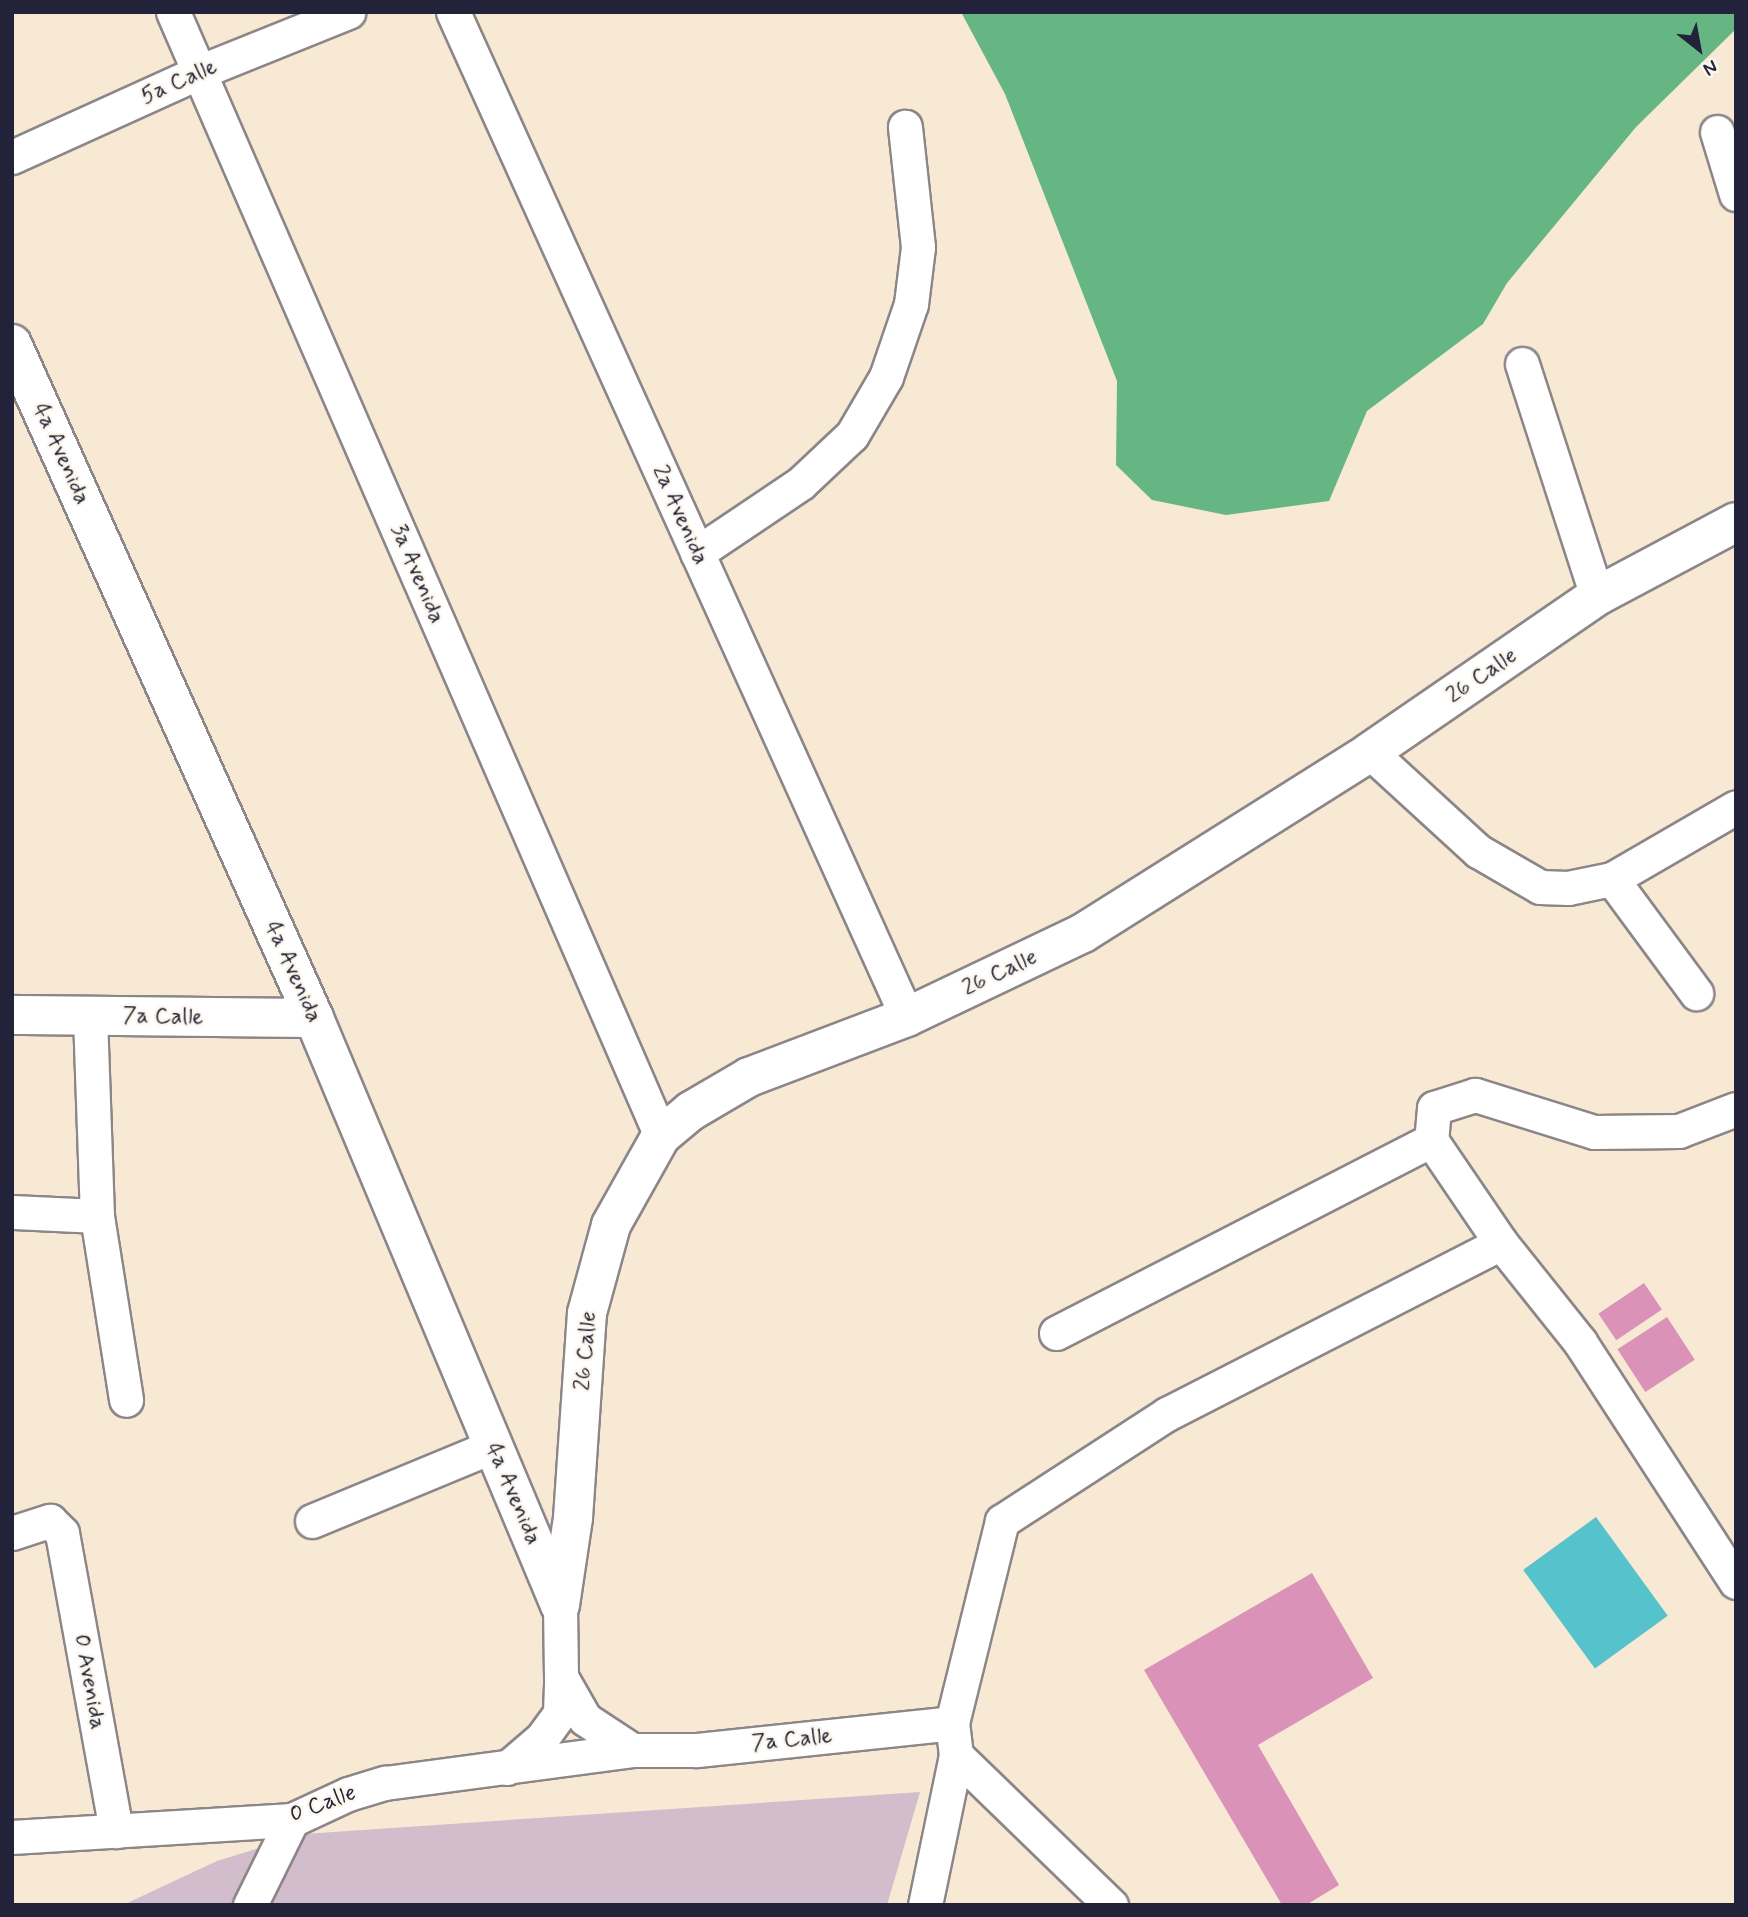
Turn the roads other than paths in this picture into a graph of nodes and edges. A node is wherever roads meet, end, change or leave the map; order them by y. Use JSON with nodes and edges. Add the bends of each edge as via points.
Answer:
{"nodes":[{"id":1,"x":173,"y":12,"type":"edge"},
{"id":2,"x":348,"y":12,"type":"edge"},
{"id":3,"x":453,"y":12,"type":"edge"},
{"id":4,"x":199,"y":72,"type":"junction"},
{"id":5,"x":905,"y":127,"type":"dead end"},
{"id":6,"x":1717,"y":132,"type":"dead end"},
{"id":7,"x":12,"y":157,"type":"edge"},
{"id":8,"x":1736,"y":194,"type":"edge"},
{"id":9,"x":12,"y":344,"type":"edge"},
{"id":10,"x":1522,"y":364,"type":"dead end"},
{"id":11,"x":1736,"y":522,"type":"edge"},
{"id":12,"x":697,"y":553,"type":"junction"},
{"id":13,"x":1597,"y":596,"type":"junction"},
{"id":14,"x":1370,"y":752,"type":"junction"},
{"id":15,"x":1736,"y":807,"type":"edge"},
{"id":16,"x":1612,"y":879,"type":"junction"},
{"id":17,"x":1696,"y":993,"type":"dead end"},
{"id":18,"x":12,"y":1015,"type":"edge"},
{"id":19,"x":90,"y":1016,"type":"junction"},
{"id":20,"x":907,"y":1017,"type":"junction"},
{"id":21,"x":314,"y":1018,"type":"junction"},
{"id":22,"x":1736,"y":1109,"type":"edge"},
{"id":23,"x":661,"y":1136,"type":"junction"},
{"id":24,"x":1431,"y":1140,"type":"junction"},
{"id":25,"x":12,"y":1212,"type":"edge"},
{"id":26,"x":97,"y":1216,"type":"junction"},
{"id":27,"x":1501,"y":1243,"type":"junction"},
{"id":28,"x":1056,"y":1333,"type":"dead end"},
{"id":29,"x":126,"y":1400,"type":"dead end"},
{"id":30,"x":493,"y":1446,"type":"junction"},
{"id":31,"x":312,"y":1521,"type":"dead end"},
{"id":32,"x":12,"y":1533,"type":"edge"},
{"id":33,"x":1736,"y":1582,"type":"edge"},
{"id":34,"x":560,"y":1605,"type":"junction"},
{"id":35,"x":561,"y":1677,"type":"junction"},
{"id":36,"x":954,"y":1739,"type":"junction"},
{"id":37,"x":632,"y":1749,"type":"junction"},
{"id":38,"x":506,"y":1768,"type":"junction"},
{"id":39,"x":292,"y":1820,"type":"junction"},
{"id":40,"x":116,"y":1831,"type":"junction"},
{"id":41,"x":12,"y":1837,"type":"edge"},
{"id":42,"x":250,"y":1905,"type":"edge"},
{"id":43,"x":925,"y":1905,"type":"edge"},
{"id":44,"x":1111,"y":1905,"type":"edge"}],
"edges":[{"from":1,"to":4,"type":"street","name":"3a Avenida"},
{"from":2,"to":4,"type":"street","name":"5a Calle"},
{"from":3,"to":12,"type":"street","name":"2a Avenida"},
{"from":4,"to":7,"type":"street","name":"5a Calle"},
{"from":4,"to":23,"type":"street","name":"3a Avenida"},
{"from":5,"to":12,"type":"street","via":[[918,247],[911,304],[886,377],[852,435],[801,483]]},
{"from":6,"to":8,"type":"street"},
{"from":9,"to":21,"type":"street","name":"4a Avenida"},
{"from":10,"to":13,"type":"street"},
{"from":11,"to":13,"type":"street","name":"26 Calle"},
{"from":12,"to":20,"type":"street","name":"2a Avenida"},
{"from":13,"to":14,"type":"street","name":"26 Calle"},
{"from":14,"to":16,"type":"street","via":[[1478,851],[1514,876],[1540,887],[1568,888]]},
{"from":14,"to":20,"type":"street","name":"26 Calle","via":[[1083,933]]},
{"from":15,"to":16,"type":"street"},
{"from":16,"to":17,"type":"street"},
{"from":18,"to":19,"type":"street","name":"7a Calle"},
{"from":19,"to":21,"type":"street","name":"7a Calle"},
{"from":19,"to":26,"type":"street"},
{"from":20,"to":23,"type":"street","name":"26 Calle","via":[[749,1077],[691,1111]]},
{"from":21,"to":30,"type":"street","name":"4a Avenida"},
{"from":22,"to":24,"type":"street","via":[[1679,1130],[1594,1132],[1475,1095],[1434,1108]]},
{"from":23,"to":34,"type":"street","name":"26 Calle","via":[[611,1225],[587,1313],[573,1518]]},
{"from":24,"to":27,"type":"street"},
{"from":24,"to":28,"type":"street"},
{"from":25,"to":26,"type":"street"},
{"from":26,"to":29,"type":"street"},
{"from":27,"to":33,"type":"street","via":[[1580,1342]]},
{"from":27,"to":36,"type":"street","via":[[1167,1414],[1002,1521]]},
{"from":30,"to":31,"type":"street"},
{"from":30,"to":34,"type":"street","name":"4a Avenida"},
{"from":32,"to":40,"type":"street","name":"0 Avenida","via":[[50,1521],[62,1533]]},
{"from":34,"to":35,"type":"street"},
{"from":35,"to":37,"type":"street","via":[[584,1719]]},
{"from":35,"to":38,"type":"street","via":[[560,1713],[542,1738]]},
{"from":36,"to":37,"type":"street","name":"7a Calle"},
{"from":36,"to":43,"type":"street"},
{"from":36,"to":44,"type":"street"},
{"from":37,"to":38,"type":"street","name":"0 Calle"},
{"from":38,"to":39,"type":"street","name":"0 Calle","via":[[385,1783]]},
{"from":39,"to":40,"type":"street","name":"0 Calle"},
{"from":39,"to":42,"type":"street"},
{"from":40,"to":41,"type":"street","name":"0 Calle"}]}
